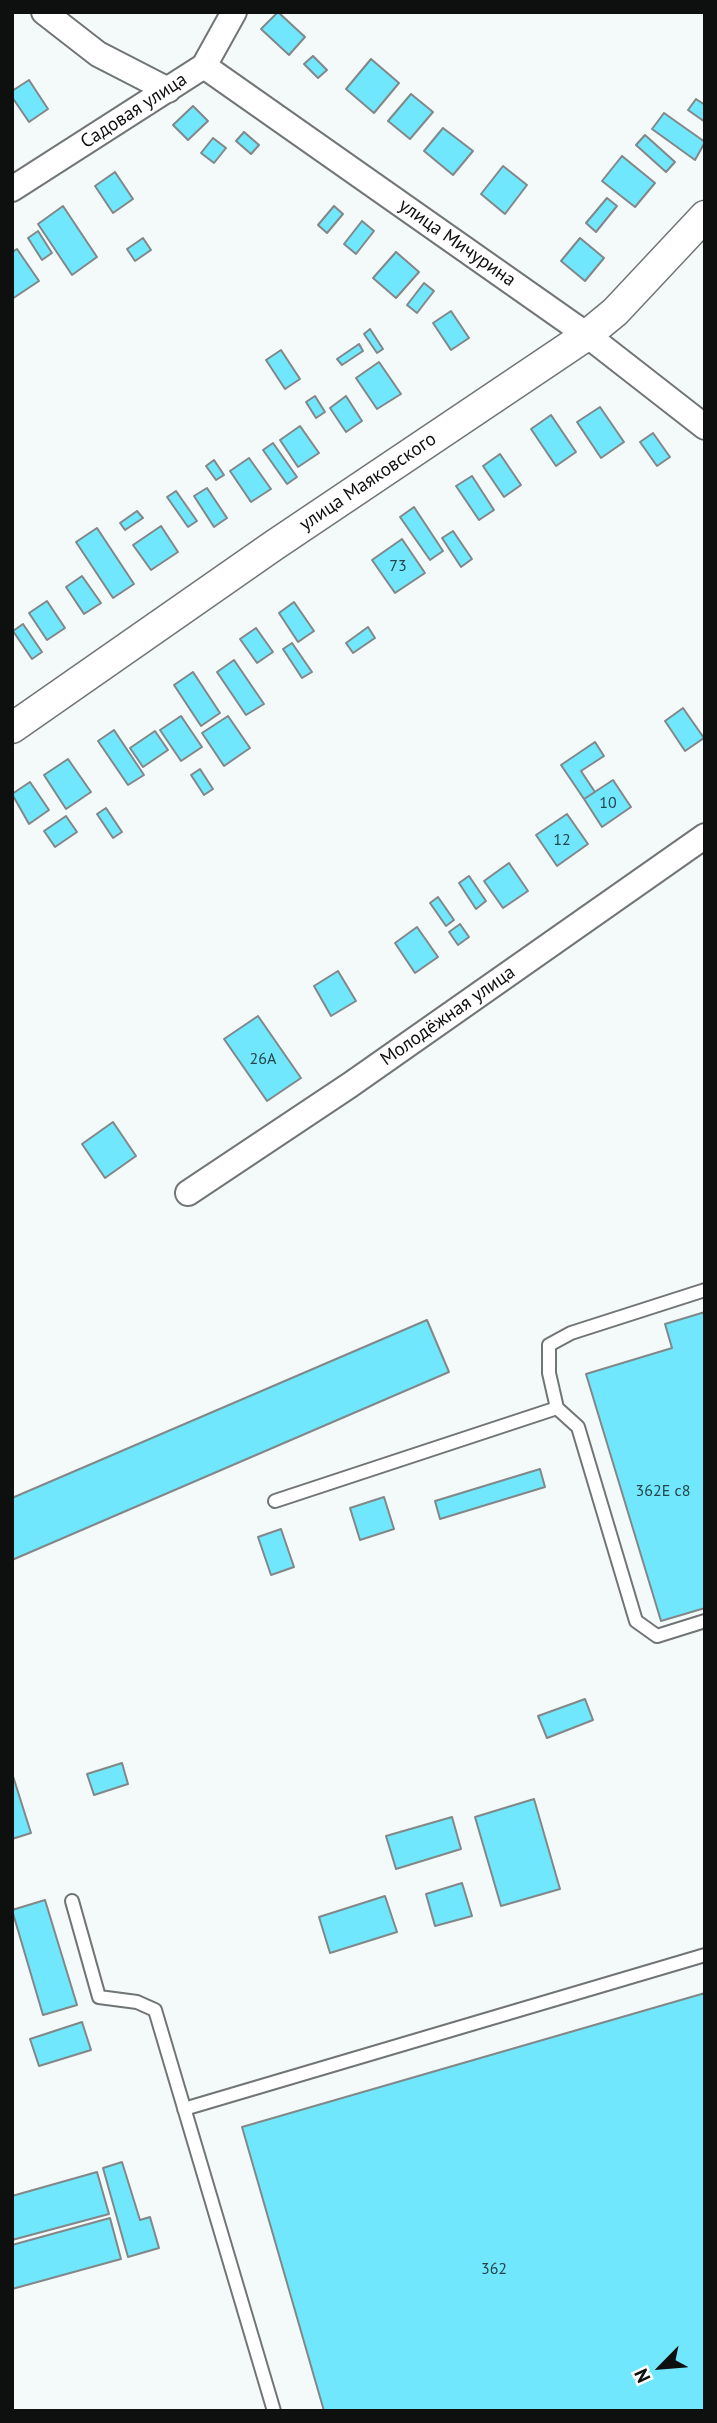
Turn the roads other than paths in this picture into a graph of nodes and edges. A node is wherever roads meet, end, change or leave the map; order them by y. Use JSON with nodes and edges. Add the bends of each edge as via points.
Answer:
{"nodes":[{"id":1,"x":44,"y":12,"type":"edge"},
{"id":2,"x":234,"y":12,"type":"edge"},
{"id":3,"x":204,"y":66,"type":"junction"},
{"id":4,"x":168,"y":90,"type":"junction"},
{"id":5,"x":12,"y":189,"type":"edge"},
{"id":6,"x":705,"y":216,"type":"edge"},
{"id":7,"x":587,"y":335,"type":"junction"},
{"id":8,"x":705,"y":427,"type":"edge"},
{"id":9,"x":12,"y":728,"type":"edge"},
{"id":10,"x":705,"y":836,"type":"edge"},
{"id":11,"x":188,"y":1193,"type":"dead end"},
{"id":12,"x":705,"y":1290,"type":"edge"},
{"id":13,"x":557,"y":1408,"type":"junction"},
{"id":14,"x":275,"y":1501,"type":"dead end"},
{"id":15,"x":705,"y":1621,"type":"edge"},
{"id":16,"x":72,"y":1901,"type":"dead end"},
{"id":17,"x":705,"y":1955,"type":"edge"},
{"id":18,"x":184,"y":2109,"type":"junction"},
{"id":19,"x":274,"y":2411,"type":"edge"}],
"edges":[{"from":1,"to":4,"type":"street","via":[[98,54]]},
{"from":2,"to":3,"type":"street","name":"Садовая улица"},
{"from":3,"to":4,"type":"street","name":"Садовая улица"},
{"from":3,"to":7,"type":"street","name":"улица Мичурина"},
{"from":4,"to":5,"type":"street","name":"Садовая улица"},
{"from":6,"to":7,"type":"street","name":"улица Маяковского","via":[[615,312]]},
{"from":7,"to":8,"type":"street","name":"улица Мичурина"},
{"from":7,"to":9,"type":"street","name":"улица Маяковского","via":[[273,545]]},
{"from":10,"to":11,"type":"street","name":"Молодёжная улица"},
{"from":12,"to":13,"type":"lane","via":[[571,1332],[549,1345],[549,1373]]},
{"from":13,"to":14,"type":"lane"},
{"from":13,"to":15,"type":"lane","via":[[578,1427],[636,1621],[657,1636]]},
{"from":16,"to":18,"type":"lane","via":[[99,1997],[137,2002],[155,2010]]},
{"from":17,"to":18,"type":"lane"},
{"from":18,"to":19,"type":"lane"}]}
